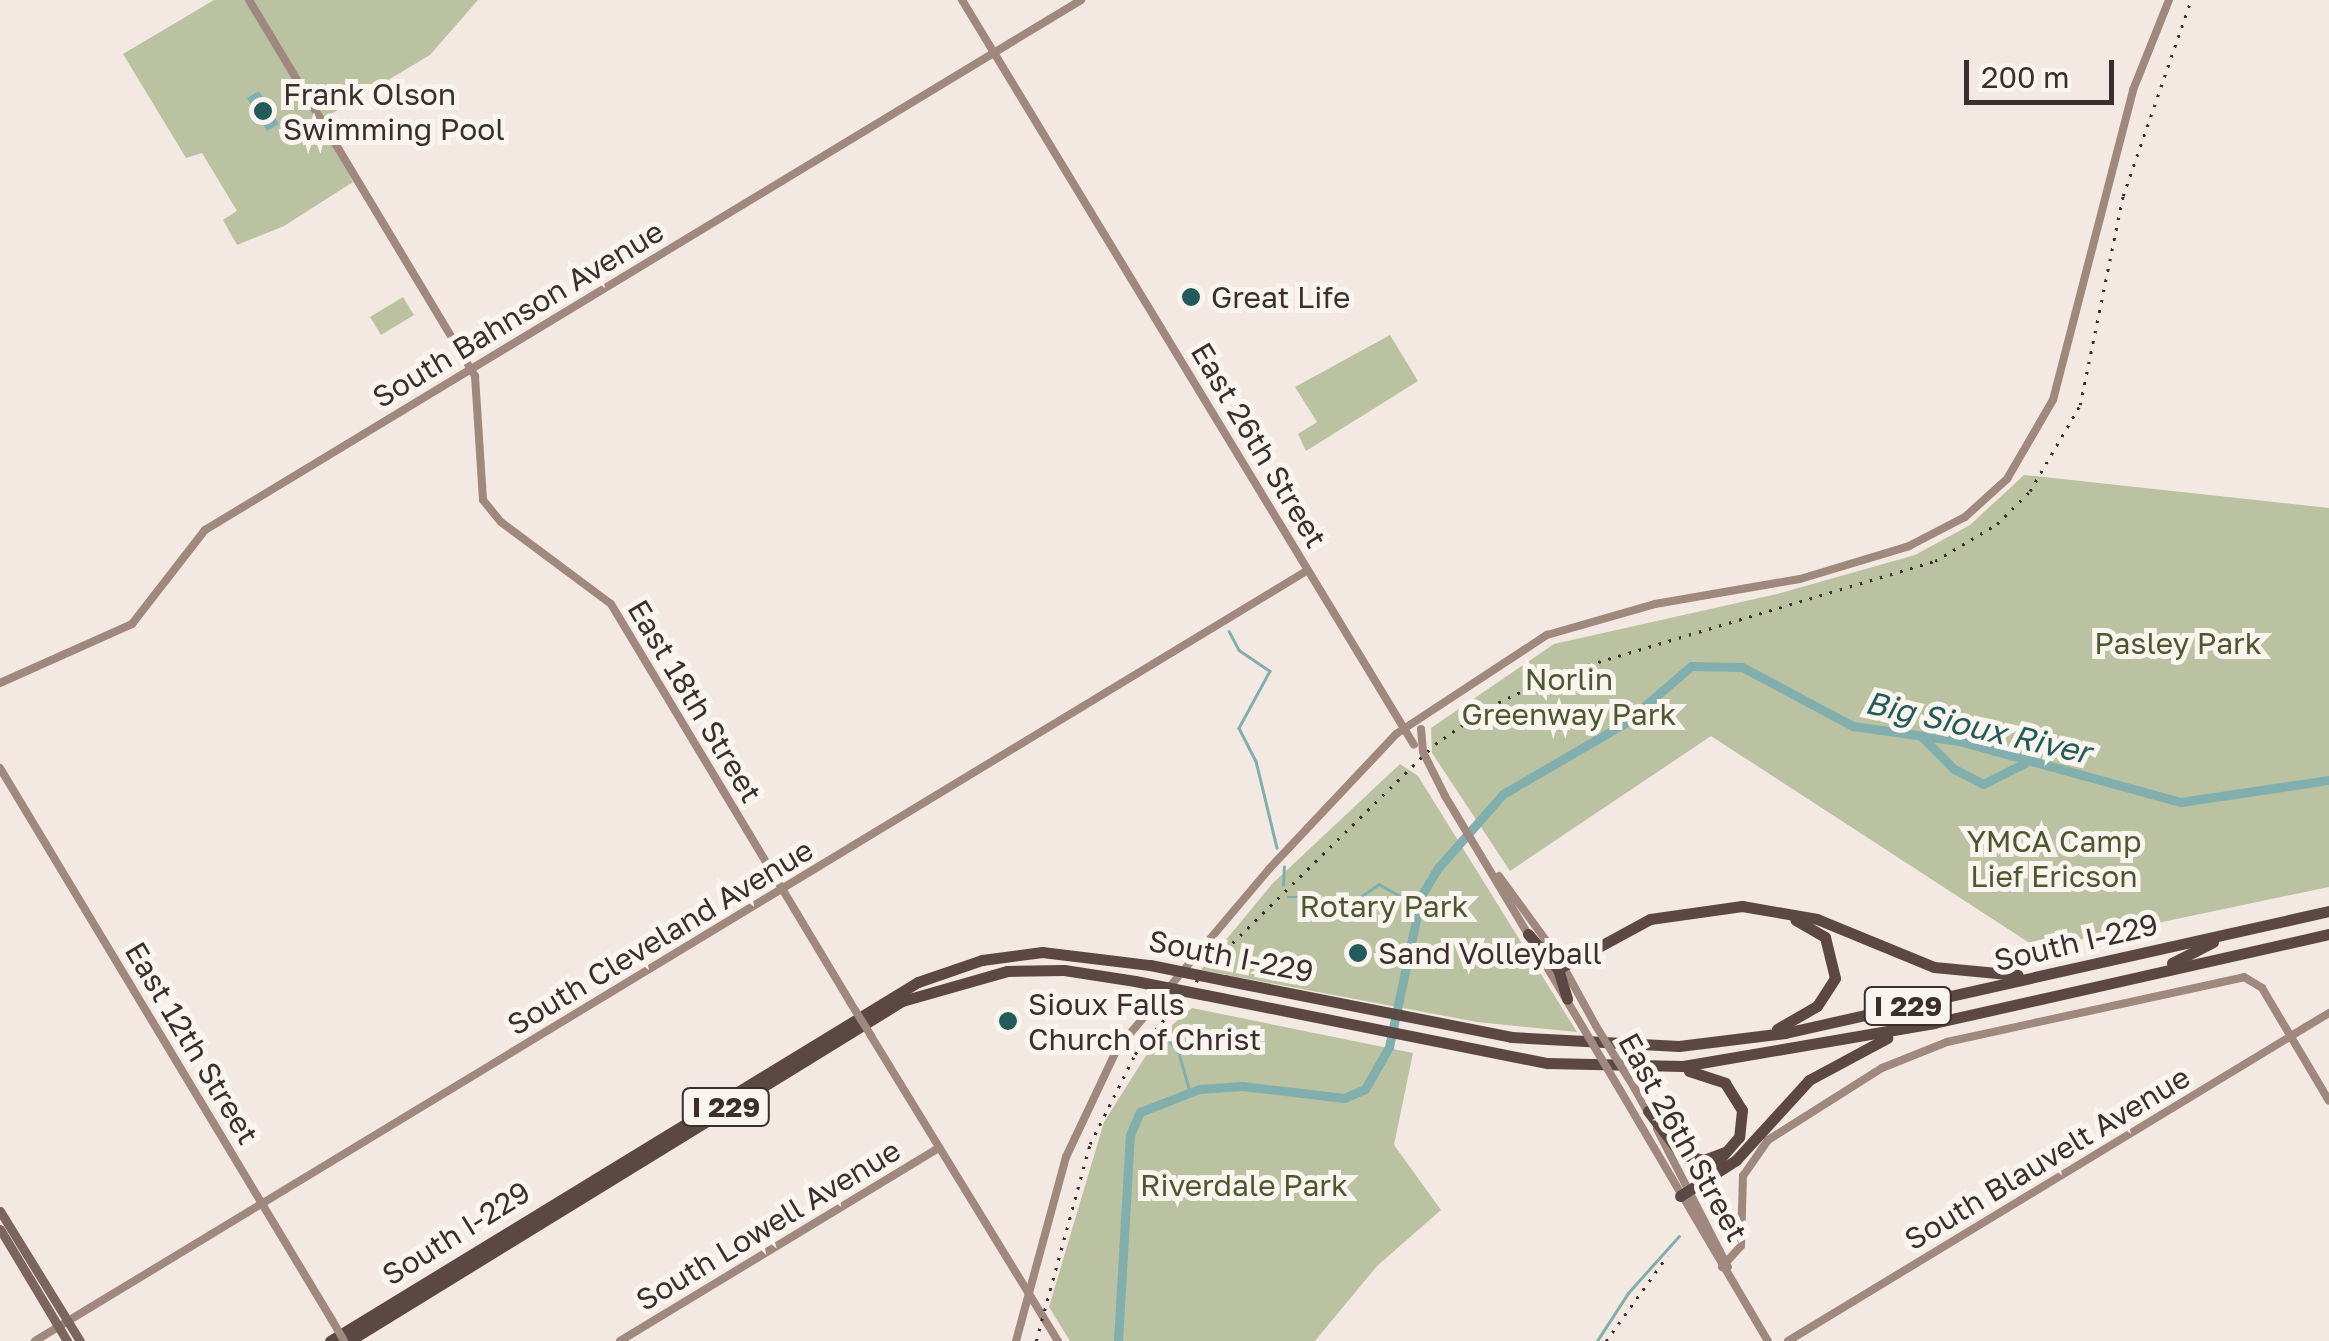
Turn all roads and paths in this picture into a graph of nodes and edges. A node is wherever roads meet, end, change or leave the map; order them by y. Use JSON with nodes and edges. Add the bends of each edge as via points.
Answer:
{"nodes":[{"id":1,"x":249,"y":0,"type":"edge"},
{"id":2,"x":962,"y":0,"type":"edge"},
{"id":3,"x":1081,"y":0,"type":"edge"},
{"id":4,"x":2169,"y":0,"type":"edge"},
{"id":5,"x":994,"y":52,"type":"junction"},
{"id":6,"x":471,"y":368,"type":"junction"},
{"id":7,"x":1308,"y":570,"type":"junction"},
{"id":8,"x":0,"y":683,"type":"edge"},
{"id":9,"x":1424,"y":713,"type":"junction"},
{"id":10,"x":1403,"y":728,"type":"junction"},
{"id":11,"x":0,"y":768,"type":"edge"},
{"id":12,"x":1445,"y":796,"type":"junction"},
{"id":13,"x":1486,"y":862,"type":"junction"},
{"id":14,"x":782,"y":889,"type":"junction"},
{"id":15,"x":2329,"y":912,"type":"edge"},
{"id":16,"x":1528,"y":934,"type":"junction"},
{"id":17,"x":2230,"y":934,"type":"junction"},
{"id":18,"x":2329,"y":934,"type":"edge"},
{"id":19,"x":1551,"y":946,"type":"junction"},
{"id":20,"x":1580,"y":953,"type":"junction"},
{"id":21,"x":2086,"y":965,"type":"junction"},
{"id":22,"x":1562,"y":968,"type":"junction"},
{"id":23,"x":2154,"y":972,"type":"junction"},
{"id":24,"x":1566,"y":999,"type":"junction"},
{"id":25,"x":2329,"y":1013,"type":"edge"},
{"id":26,"x":1934,"y":1024,"type":"junction"},
{"id":27,"x":2291,"y":1036,"type":"junction"},
{"id":28,"x":1730,"y":1041,"type":"junction"},
{"id":29,"x":1640,"y":1066,"type":"junction"},
{"id":30,"x":2329,"y":1102,"type":"edge"},
{"id":31,"x":1648,"y":1111,"type":"junction"},
{"id":32,"x":1736,"y":1143,"type":"junction"},
{"id":33,"x":939,"y":1148,"type":"junction"},
{"id":34,"x":1682,"y":1190,"type":"junction"},
{"id":35,"x":262,"y":1204,"type":"junction"},
{"id":36,"x":0,"y":1211,"type":"edge"},
{"id":37,"x":0,"y":1230,"type":"edge"},
{"id":38,"x":1724,"y":1265,"type":"junction"},
{"id":39,"x":1029,"y":1294,"type":"junction"},
{"id":40,"x":63,"y":1324,"type":"junction"},
{"id":41,"x":351,"y":1337,"type":"edge"},
{"id":42,"x":35,"y":1341,"type":"edge"},
{"id":43,"x":67,"y":1341,"type":"edge"},
{"id":44,"x":80,"y":1341,"type":"edge"},
{"id":45,"x":328,"y":1341,"type":"edge"},
{"id":46,"x":620,"y":1341,"type":"edge"},
{"id":47,"x":1016,"y":1341,"type":"edge"},
{"id":48,"x":1058,"y":1341,"type":"edge"},
{"id":49,"x":1768,"y":1341,"type":"edge"},
{"id":50,"x":1788,"y":1341,"type":"edge"}],
"edges":[{"from":1,"to":6,"type":"street","name":"East 18th Street"},
{"from":2,"to":5,"type":"street","name":"East 26th Street"},
{"from":3,"to":5,"type":"street","name":"South Bahnson Avenue"},
{"from":4,"to":9,"type":"street","via":[[2132,90],[2043,424],[2015,469],[1966,516],[1916,544],[1800,579],[1666,602],[1558,631]]},
{"from":5,"to":6,"type":"street","name":"South Bahnson Avenue"},
{"from":5,"to":7,"type":"street","name":"East 26th Street"},
{"from":6,"to":8,"type":"street","name":"South Bahnson Avenue","via":[[198,535],[132,624]]},
{"from":6,"to":14,"type":"street","name":"East 18th Street","via":[[482,500],[501,522],[611,604]]},
{"from":7,"to":10,"type":"street","name":"East 26th Street"},
{"from":7,"to":14,"type":"street","name":"South Cleveland Avenue"},
{"from":9,"to":10,"type":"street"},
{"from":9,"to":12,"type":"street","bridge":true,"via":[[1424,752]]},
{"from":10,"to":12,"type":"street","name":"East 26th Street","bridge":true},
{"from":10,"to":39,"type":"street","via":[[1270,868],[1125,1037],[1066,1157]]},
{"from":11,"to":35,"type":"street","name":"East 12th Street"},
{"from":12,"to":13,"type":"street","name":"East 26th Street"},
{"from":13,"to":16,"type":"street","name":"East 26th Street"},
{"from":13,"to":19,"type":"street","name":"East 26th Street"},
{"from":14,"to":33,"type":"street","name":"East 18th Street","bridge":true},
{"from":14,"to":35,"type":"street","name":"South Cleveland Avenue"},
{"from":15,"to":17,"type":"highway","name":"South I-229","number":"I 229"},
{"from":16,"to":22,"type":"highway"},
{"from":16,"to":24,"type":"street","name":"East 26th Street"},
{"from":17,"to":21,"type":"highway","name":"South I-229","number":"I 229"},
{"from":17,"to":23,"type":"highway"},
{"from":18,"to":23,"type":"highway","name":"South I-229","number":"I 229"},
{"from":19,"to":20,"type":"highway","via":[[1561,955]]},
{"from":19,"to":22,"type":"street","name":"East 26th Street"},
{"from":20,"to":21,"type":"highway","via":[[1650,919],[1742,906],[1817,919],[1950,971],[2011,976]]},
{"from":20,"to":22,"type":"highway"},
{"from":21,"to":28,"type":"highway","name":"South I-229","number":"I 229"},
{"from":22,"to":24,"type":"highway"},
{"from":22,"to":28,"type":"highway","via":[[1629,934],[1702,914],[1778,916],[1821,933],[1835,963],[1825,998],[1786,1025]]},
{"from":22,"to":31,"type":"street","name":"East 26th Street","bridge":true},
{"from":23,"to":26,"type":"highway","name":"South I-229","number":"I 229"},
{"from":24,"to":34,"type":"street","name":"East 26th Street","bridge":true},
{"from":25,"to":27,"type":"street","name":"South Blauvelt Avenue"},
{"from":26,"to":29,"type":"highway","name":"South I-229","number":"I 229","via":[[1753,1058]]},
{"from":26,"to":34,"type":"highway","via":[[1830,1066],[1790,1097],[1736,1160]]},
{"from":27,"to":30,"type":"street"},
{"from":27,"to":38,"type":"street","via":[[2262,988],[2248,978],[1961,1038],[1882,1068],[1759,1151],[1738,1193],[1741,1246]]},
{"from":27,"to":50,"type":"street","name":"South Blauvelt Avenue"},
{"from":28,"to":41,"type":"highway","name":"South I-229","number":"I 229","bridge":true,"via":[[1589,1045],[1435,1023],[1150,964],[1028,953],[968,963],[918,982]]},
{"from":29,"to":32,"type":"highway","via":[[1708,1073],[1725,1084],[1742,1110]]},
{"from":29,"to":41,"type":"highway","name":"South I-229","number":"I 229","bridge":true,"via":[[1568,1065],[1136,981],[1064,970],[1008,971],[902,1001]]},
{"from":31,"to":32,"type":"highway","via":[[1685,1156],[1712,1159]]},
{"from":31,"to":34,"type":"street","name":"East 26th Street"},
{"from":32,"to":34,"type":"highway"},
{"from":33,"to":39,"type":"street","name":"East 18th Street"},
{"from":33,"to":46,"type":"street","name":"South Lowell Avenue"},
{"from":34,"to":38,"type":"street","name":"East 26th Street"},
{"from":35,"to":40,"type":"street","name":"South Cleveland Avenue"},
{"from":35,"to":41,"type":"street","name":"East 12th Street","bridge":true,"via":[[332,1320]]},
{"from":36,"to":40,"type":"main road"},
{"from":37,"to":40,"type":"main road"},
{"from":38,"to":49,"type":"street","name":"East 26th Street"},
{"from":39,"to":47,"type":"street"},
{"from":39,"to":48,"type":"street","name":"East 18th Street"},
{"from":40,"to":42,"type":"street","name":"South Cleveland Avenue"},
{"from":40,"to":43,"type":"main road"},
{"from":40,"to":44,"type":"main road"},
{"from":41,"to":45,"type":"highway"}]}
